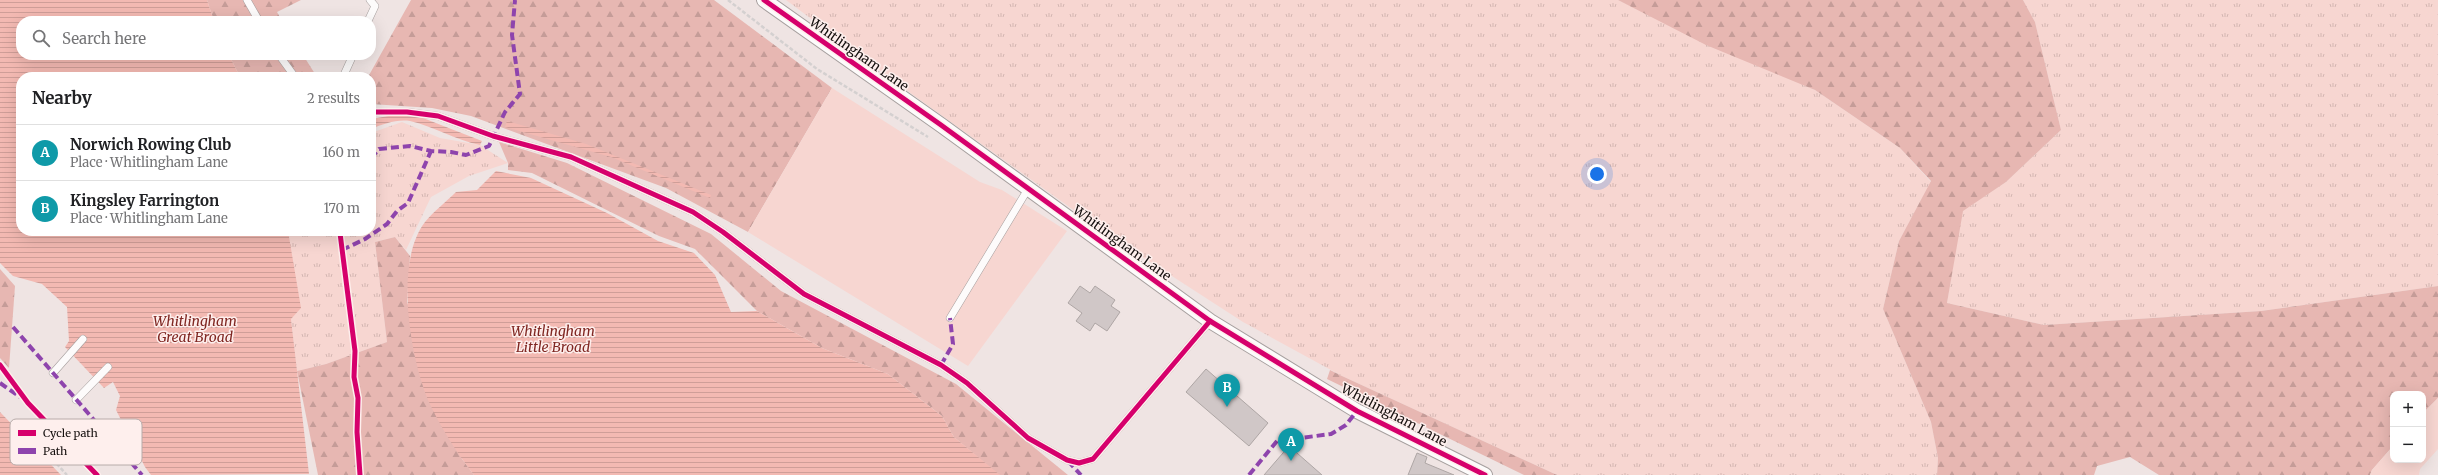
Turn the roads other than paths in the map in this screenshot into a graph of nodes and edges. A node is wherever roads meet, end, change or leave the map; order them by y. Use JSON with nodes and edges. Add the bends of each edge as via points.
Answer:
{"nodes":[{"id":1,"x":247,"y":0,"type":"edge"},
{"id":2,"x":370,"y":0,"type":"edge"},
{"id":3,"x":764,"y":0,"type":"edge"},
{"id":4,"x":256,"y":16,"type":"edge"},
{"id":5,"x":370,"y":16,"type":"edge"},
{"id":6,"x":283,"y":60,"type":"edge"},
{"id":7,"x":351,"y":60,"type":"edge"},
{"id":8,"x":292,"y":72,"type":"edge"},
{"id":9,"x":345,"y":72,"type":"edge"},
{"id":10,"x":376,"y":112,"type":"edge"},
{"id":11,"x":1028,"y":189,"type":"junction"},
{"id":12,"x":950,"y":318,"type":"dead end"},
{"id":13,"x":1210,"y":321,"type":"junction"},
{"id":14,"x":83,"y":339,"type":"dead end"},
{"id":15,"x":108,"y":367,"type":"dead end"},
{"id":16,"x":53,"y":373,"type":"dead end"},
{"id":17,"x":76,"y":400,"type":"dead end"},
{"id":18,"x":1485,"y":475,"type":"edge"}],
"edges":[{"from":1,"to":4,"type":"lane"},
{"from":2,"to":5,"type":"lane","via":[[375,6]]},
{"from":3,"to":11,"type":"street","name":"Whitlingham Lane"},
{"from":6,"to":8,"type":"lane"},
{"from":7,"to":9,"type":"lane"},
{"from":10,"to":13,"type":"lane","via":[[438,116],[493,136],[571,157],[693,212],[804,294],[940,365],[967,383],[1028,438],[1056,455],[1079,463],[1093,459]]},
{"from":11,"to":12,"type":"lane"},
{"from":11,"to":13,"type":"street","name":"Whitlingham Lane"},
{"from":13,"to":18,"type":"street","name":"Whitlingham Lane","via":[[1357,411]]},
{"from":14,"to":16,"type":"lane"},
{"from":15,"to":17,"type":"lane"}]}
